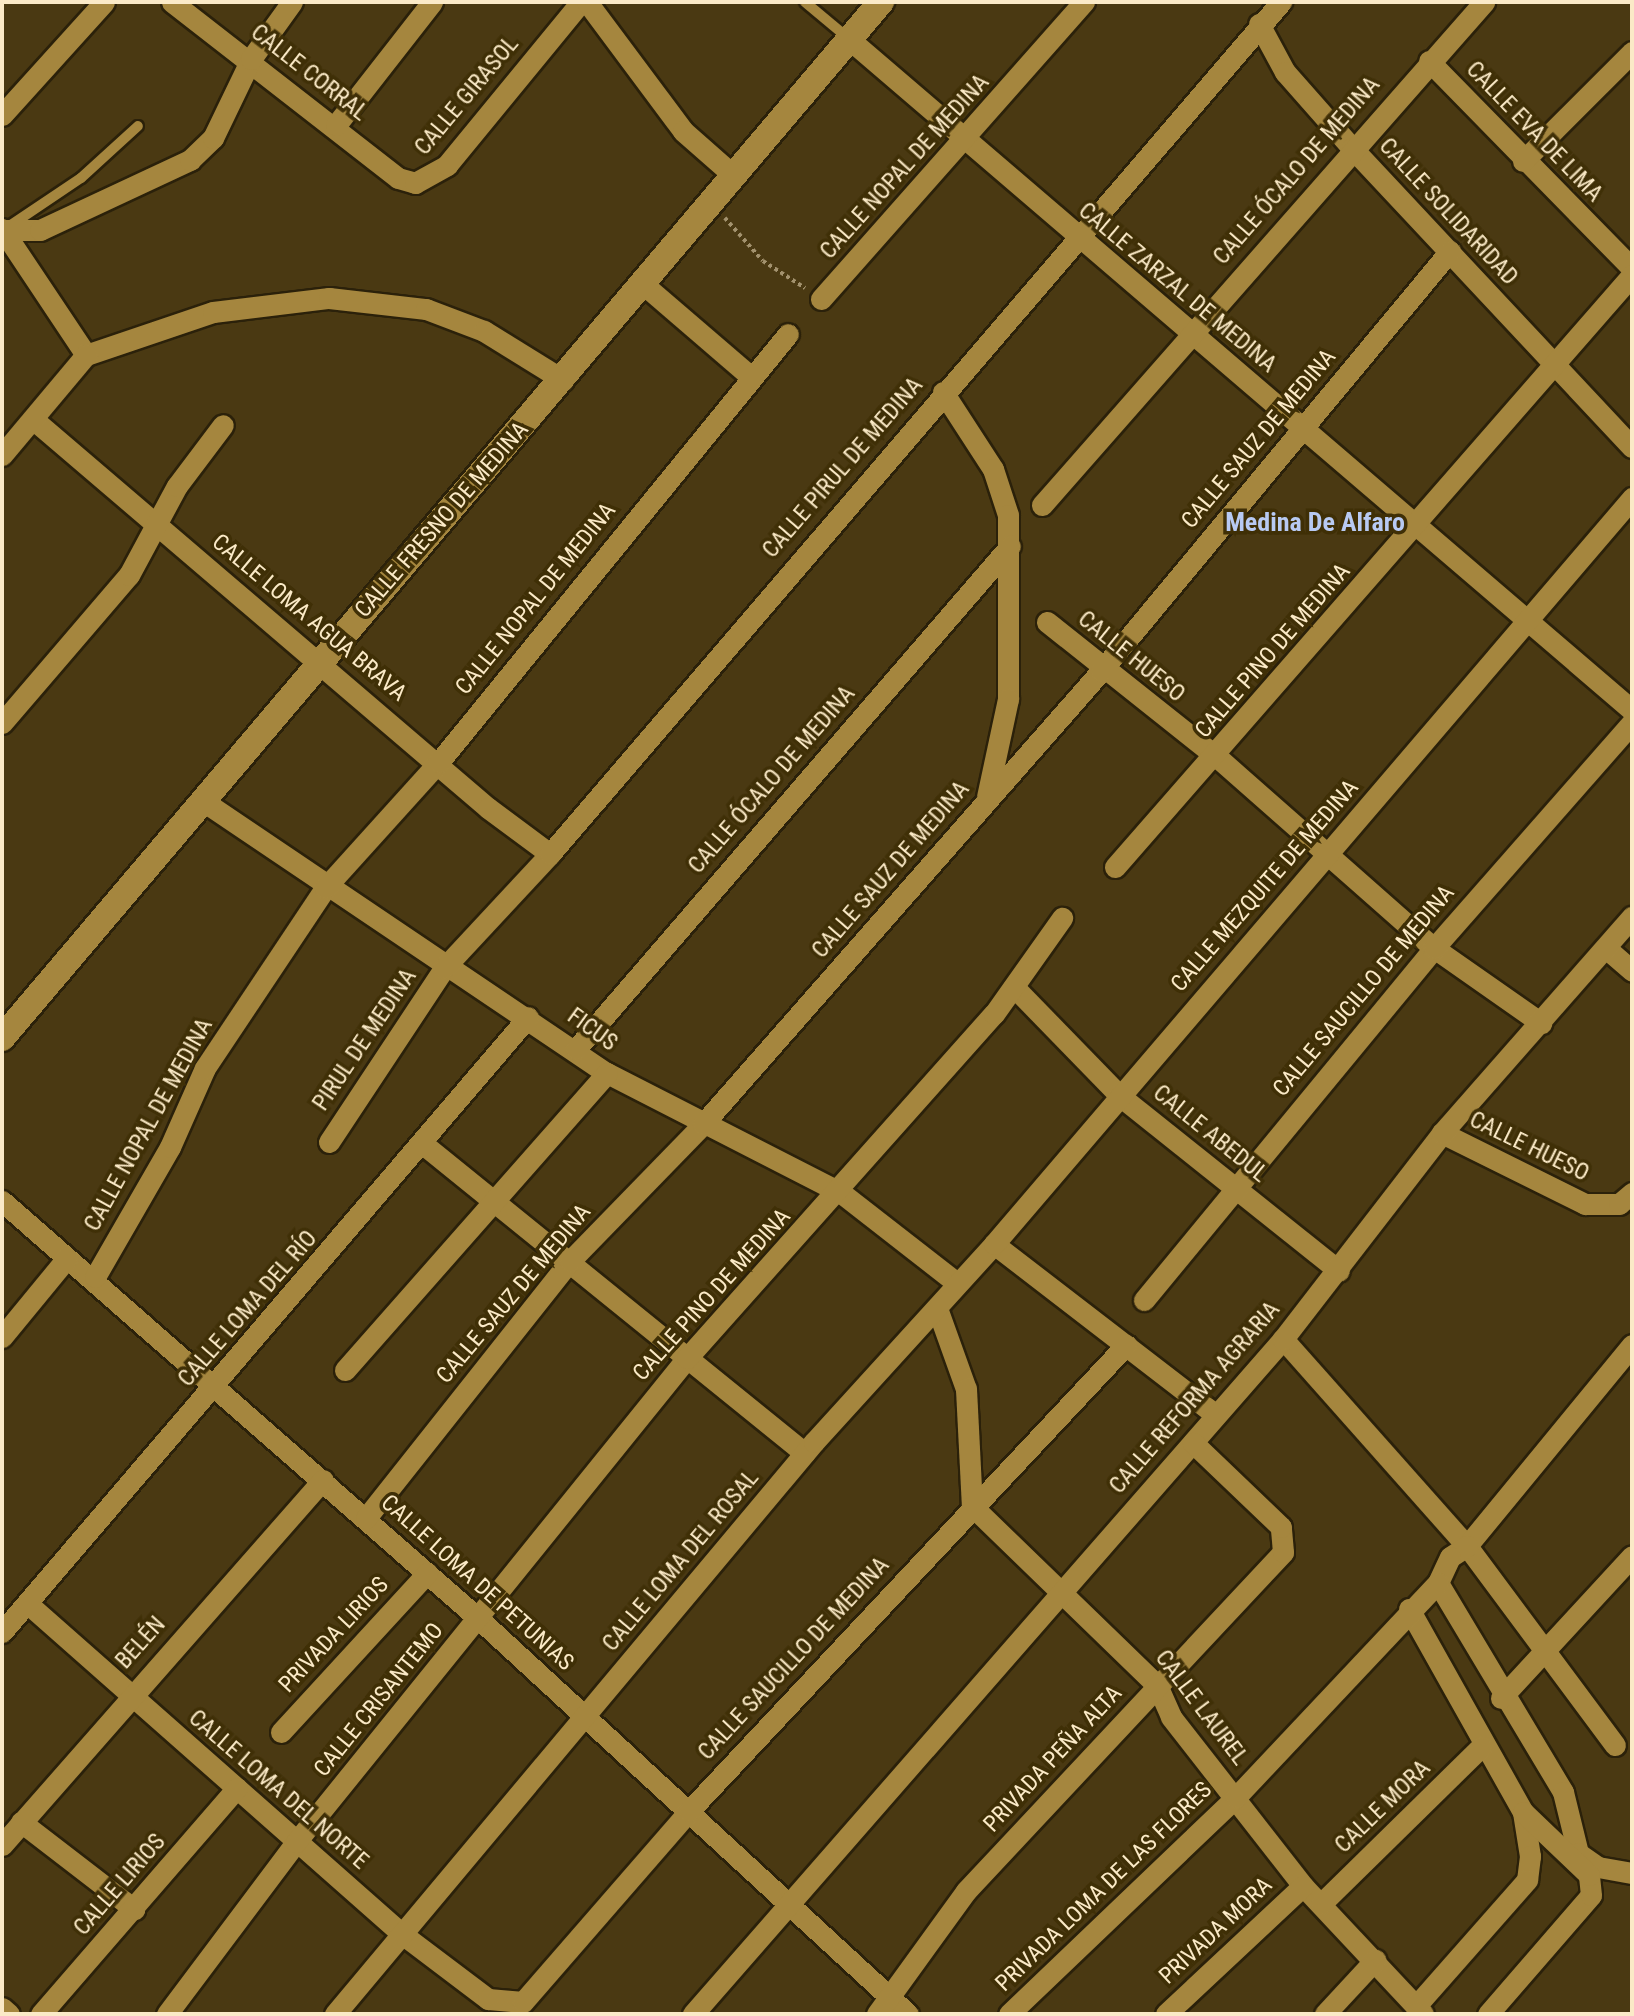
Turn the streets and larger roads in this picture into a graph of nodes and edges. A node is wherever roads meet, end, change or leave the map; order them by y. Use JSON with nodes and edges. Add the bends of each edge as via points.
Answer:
{"nodes":[{"id":1,"x":104,"y":2,"type":"edge"},
{"id":2,"x":172,"y":2,"type":"edge"},
{"id":3,"x":292,"y":2,"type":"edge"},
{"id":4,"x":432,"y":2,"type":"edge"},
{"id":5,"x":580,"y":2,"type":"edge"},
{"id":6,"x":587,"y":2,"type":"edge"},
{"id":7,"x":881,"y":2,"type":"edge"},
{"id":8,"x":1084,"y":2,"type":"edge"},
{"id":9,"x":1281,"y":2,"type":"edge"},
{"id":10,"x":1484,"y":2,"type":"edge"},
{"id":11,"x":1259,"y":24,"type":"junction"},
{"id":12,"x":849,"y":39,"type":"junction"},
{"id":13,"x":1632,"y":52,"type":"edge"},
{"id":14,"x":251,"y":59,"type":"junction"},
{"id":15,"x":1429,"y":61,"type":"junction"},
{"id":16,"x":2,"y":115,"type":"edge"},
{"id":17,"x":336,"y":125,"type":"junction"},
{"id":18,"x":968,"y":140,"type":"junction"},
{"id":19,"x":1352,"y":148,"type":"junction"},
{"id":20,"x":1523,"y":161,"type":"junction"},
{"id":21,"x":734,"y":176,"type":"junction"},
{"id":22,"x":415,"y":183,"type":"joint"},
{"id":23,"x":2,"y":230,"type":"edge"},
{"id":24,"x":1077,"y":238,"type":"junction"},
{"id":25,"x":1450,"y":251,"type":"junction"},
{"id":26,"x":1632,"y":268,"type":"edge"},
{"id":27,"x":1632,"y":275,"type":"edge"},
{"id":28,"x":643,"y":284,"type":"junction"},
{"id":29,"x":821,"y":299,"type":"road end"},
{"id":30,"x":1189,"y":333,"type":"junction"},
{"id":31,"x":788,"y":334,"type":"dead end"},
{"id":32,"x":86,"y":355,"type":"junction"},
{"id":33,"x":1553,"y":364,"type":"junction"},
{"id":34,"x":750,"y":376,"type":"junction"},
{"id":35,"x":563,"y":380,"type":"junction"},
{"id":36,"x":943,"y":392,"type":"junction"},
{"id":37,"x":34,"y":420,"type":"junction"},
{"id":38,"x":223,"y":425,"type":"dead end"},
{"id":39,"x":1302,"y":430,"type":"junction"},
{"id":40,"x":1632,"y":447,"type":"edge"},
{"id":41,"x":2,"y":455,"type":"edge"},
{"id":42,"x":1632,"y":498,"type":"edge"},
{"id":43,"x":1042,"y":505,"type":"dead end"},
{"id":44,"x":159,"y":524,"type":"junction"},
{"id":45,"x":1417,"y":527,"type":"junction"},
{"id":46,"x":1010,"y":546,"type":"junction"},
{"id":47,"x":1047,"y":622,"type":"dead end"},
{"id":48,"x":1525,"y":623,"type":"junction"},
{"id":49,"x":321,"y":662,"type":"junction"},
{"id":50,"x":1101,"y":671,"type":"junction"},
{"id":51,"x":1632,"y":710,"type":"edge"},
{"id":52,"x":2,"y":723,"type":"edge"},
{"id":53,"x":1632,"y":723,"type":"edge"},
{"id":54,"x":1217,"y":757,"type":"junction"},
{"id":55,"x":439,"y":762,"type":"junction"},
{"id":56,"x":985,"y":802,"type":"junction"},
{"id":57,"x":206,"y":803,"type":"junction"},
{"id":58,"x":550,"y":854,"type":"junction"},
{"id":59,"x":1326,"y":854,"type":"junction"},
{"id":60,"x":1115,"y":867,"type":"dead end"},
{"id":61,"x":325,"y":888,"type":"junction"},
{"id":62,"x":1062,"y":918,"type":"dead end"},
{"id":63,"x":1632,"y":918,"type":"edge"},
{"id":64,"x":1433,"y":948,"type":"junction"},
{"id":65,"x":1607,"y":949,"type":"junction"},
{"id":66,"x":444,"y":968,"type":"junction"},
{"id":67,"x":1632,"y":971,"type":"edge"},
{"id":68,"x":1014,"y":987,"type":"junction"},
{"id":69,"x":528,"y":1017,"type":"junction"},
{"id":70,"x":1541,"y":1023,"type":"junction"},
{"id":71,"x":2,"y":1038,"type":"edge"},
{"id":72,"x":576,"y":1049,"type":"junction"},
{"id":73,"x":607,"y":1073,"type":"junction"},
{"id":74,"x":1121,"y":1096,"type":"junction"},
{"id":75,"x":703,"y":1124,"type":"junction"},
{"id":76,"x":1442,"y":1133,"type":"junction"},
{"id":77,"x":329,"y":1142,"type":"dead end"},
{"id":78,"x":423,"y":1144,"type":"junction"},
{"id":79,"x":1234,"y":1187,"type":"junction"},
{"id":80,"x":840,"y":1192,"type":"junction"},
{"id":81,"x":1632,"y":1193,"type":"edge"},
{"id":82,"x":493,"y":1197,"type":"junction"},
{"id":83,"x":2,"y":1201,"type":"edge"},
{"id":84,"x":993,"y":1244,"type":"junction"},
{"id":85,"x":67,"y":1258,"type":"junction"},
{"id":86,"x":570,"y":1261,"type":"junction"},
{"id":87,"x":1339,"y":1271,"type":"junction"},
{"id":88,"x":94,"y":1277,"type":"junction"},
{"id":89,"x":957,"y":1283,"type":"junction"},
{"id":90,"x":1144,"y":1300,"type":"dead end"},
{"id":91,"x":937,"y":1308,"type":"junction"},
{"id":92,"x":2,"y":1337,"type":"edge"},
{"id":93,"x":1283,"y":1339,"type":"junction"},
{"id":94,"x":1126,"y":1345,"type":"junction"},
{"id":95,"x":1632,"y":1345,"type":"edge"},
{"id":96,"x":687,"y":1358,"type":"junction"},
{"id":97,"x":345,"y":1370,"type":"dead end"},
{"id":98,"x":218,"y":1385,"type":"junction"},
{"id":99,"x":1216,"y":1415,"type":"junction"},
{"id":100,"x":1193,"y":1443,"type":"junction"},
{"id":101,"x":805,"y":1453,"type":"junction"},
{"id":102,"x":323,"y":1480,"type":"junction"},
{"id":103,"x":972,"y":1506,"type":"junction"},
{"id":104,"x":366,"y":1518,"type":"junction"},
{"id":105,"x":1467,"y":1546,"type":"junction"},
{"id":106,"x":1632,"y":1556,"type":"edge"},
{"id":107,"x":427,"y":1573,"type":"junction"},
{"id":108,"x":1438,"y":1583,"type":"junction"},
{"id":109,"x":1061,"y":1589,"type":"junction"},
{"id":110,"x":27,"y":1603,"type":"junction"},
{"id":111,"x":1409,"y":1609,"type":"junction"},
{"id":112,"x":479,"y":1619,"type":"junction"},
{"id":113,"x":2,"y":1632,"type":"edge"},
{"id":114,"x":1546,"y":1653,"type":"junction"},
{"id":115,"x":1157,"y":1685,"type":"junction"},
{"id":116,"x":130,"y":1695,"type":"junction"},
{"id":117,"x":1501,"y":1698,"type":"junction"},
{"id":118,"x":586,"y":1717,"type":"junction"},
{"id":119,"x":281,"y":1731,"type":"dead end"},
{"id":120,"x":1615,"y":1745,"type":"dead end"},
{"id":121,"x":1481,"y":1747,"type":"junction"},
{"id":122,"x":237,"y":1788,"type":"junction"},
{"id":123,"x":1236,"y":1797,"type":"junction"},
{"id":124,"x":689,"y":1811,"type":"junction"},
{"id":125,"x":1523,"y":1812,"type":"junction"},
{"id":126,"x":21,"y":1822,"type":"junction"},
{"id":127,"x":296,"y":1842,"type":"junction"},
{"id":128,"x":2,"y":1845,"type":"edge"},
{"id":129,"x":1583,"y":1864,"type":"junction"},
{"id":130,"x":1632,"y":1873,"type":"edge"},
{"id":131,"x":1303,"y":1886,"type":"junction"},
{"id":132,"x":785,"y":1902,"type":"junction"},
{"id":133,"x":1321,"y":1904,"type":"junction"},
{"id":134,"x":134,"y":1909,"type":"junction"},
{"id":135,"x":402,"y":1934,"type":"junction"},
{"id":136,"x":1375,"y":1960,"type":"junction"},
{"id":137,"x":503,"y":2004,"type":"joint"},
{"id":138,"x":884,"y":2006,"type":"edge"},
{"id":139,"x":2,"y":2007,"type":"edge"},
{"id":140,"x":1420,"y":2010,"type":"edge"},
{"id":141,"x":9,"y":2014,"type":"edge"},
{"id":142,"x":41,"y":2014,"type":"edge"},
{"id":143,"x":167,"y":2014,"type":"edge"},
{"id":144,"x":335,"y":2014,"type":"edge"},
{"id":145,"x":693,"y":2014,"type":"edge"},
{"id":146,"x":908,"y":2014,"type":"edge"},
{"id":147,"x":1009,"y":2014,"type":"edge"},
{"id":148,"x":1166,"y":2014,"type":"edge"},
{"id":149,"x":1325,"y":2014,"type":"edge"},
{"id":150,"x":1488,"y":2014,"type":"edge"}],
"edges":[{"from":1,"to":16,"type":"street"},
{"from":2,"to":14,"type":"street","name":"CALLE CORRAL"},
{"from":3,"to":14,"type":"street"},
{"from":4,"to":17,"type":"street"},
{"from":5,"to":22,"type":"street","name":"CALLE GIRASOL","via":[[447,164]]},
{"from":6,"to":21,"type":"street","via":[[683,131]]},
{"from":7,"to":12,"type":"street","name":"CALLE FRESNO DE MEDINA"},
{"from":8,"to":18,"type":"street","name":"CALLE NOPAL DE MEDINA"},
{"from":9,"to":11,"type":"street","name":"CALLE PIRUL DE MEDINA"},
{"from":10,"to":15,"type":"street","name":"CALLE ÓCALO DE MEDINA"},
{"from":11,"to":19,"type":"street","name":"CALLE SOLIDARIDAD","via":[[1285,72]]},
{"from":11,"to":24,"type":"street","name":"CALLE PIRUL DE MEDINA"},
{"from":12,"to":18,"type":"street","name":"CALLE ZARZAL DE MEDINA"},
{"from":12,"to":21,"type":"street","name":"CALLE FRESNO DE MEDINA"},
{"from":13,"to":20,"type":"street"},
{"from":14,"to":17,"type":"street","name":"CALLE CORRAL"},
{"from":14,"to":23,"type":"street","via":[[213,138],[190,160],[40,230]]},
{"from":15,"to":19,"type":"street","name":"CALLE ÓCALO DE MEDINA"},
{"from":15,"to":20,"type":"street","name":"CALLE EVA DE LIMA"},
{"from":17,"to":22,"type":"street","name":"CALLE CORRAL","via":[[398,178]]},
{"from":18,"to":24,"type":"street","name":"CALLE ZARZAL DE MEDINA"},
{"from":18,"to":29,"type":"street","name":"CALLE NOPAL DE MEDINA"},
{"from":19,"to":25,"type":"street","name":"CALLE SOLIDARIDAD"},
{"from":19,"to":30,"type":"street","name":"CALLE ÓCALO DE MEDINA"},
{"from":20,"to":26,"type":"street","name":"CALLE EVA DE LIMA"},
{"from":21,"to":28,"type":"street","name":"CALLE FRESNO DE MEDINA"},
{"from":23,"to":32,"type":"street"},
{"from":24,"to":30,"type":"street","name":"CALLE ZARZAL DE MEDINA"},
{"from":24,"to":36,"type":"street","name":"CALLE PIRUL DE MEDINA"},
{"from":25,"to":33,"type":"street","name":"CALLE SOLIDARIDAD"},
{"from":25,"to":39,"type":"street","name":"CALLE SAUZ DE MEDINA"},
{"from":27,"to":33,"type":"street","name":"CALLE PINO DE MEDINA"},
{"from":28,"to":34,"type":"street"},
{"from":28,"to":35,"type":"street","name":"CALLE FRESNO DE MEDINA"},
{"from":30,"to":39,"type":"street","name":"CALLE ZARZAL DE MEDINA"},
{"from":30,"to":43,"type":"street","name":"CALLE ÓCALO DE MEDINA"},
{"from":31,"to":34,"type":"street","name":"CALLE NOPAL DE MEDINA"},
{"from":32,"to":35,"type":"street","via":[[213,312],[329,298],[426,309],[484,331]]},
{"from":32,"to":37,"type":"street"},
{"from":33,"to":40,"type":"street","name":"CALLE SOLIDARIDAD"},
{"from":33,"to":45,"type":"street","name":"CALLE PINO DE MEDINA"},
{"from":34,"to":55,"type":"street","name":"CALLE NOPAL DE MEDINA"},
{"from":35,"to":49,"type":"street","name":"CALLE FRESNO DE MEDINA"},
{"from":36,"to":46,"type":"street","via":[[993,469]]},
{"from":36,"to":58,"type":"street","name":"CALLE PIRUL DE MEDINA"},
{"from":37,"to":41,"type":"street"},
{"from":37,"to":44,"type":"street","name":"CALLE LOMA AGUA BRAVA"},
{"from":38,"to":44,"type":"street","via":[[177,486]]},
{"from":39,"to":45,"type":"street","name":"CALLE ZARZAL DE MEDINA"},
{"from":39,"to":50,"type":"street","name":"CALLE SAUZ DE MEDINA"},
{"from":42,"to":48,"type":"street","name":"CALLE MEZQUITE DE MEDINA"},
{"from":44,"to":49,"type":"street","name":"CALLE LOMA AGUA BRAVA"},
{"from":44,"to":52,"type":"street","via":[[129,575]]},
{"from":45,"to":48,"type":"street","name":"CALLE ZARZAL DE MEDINA"},
{"from":45,"to":54,"type":"street","name":"CALLE PINO DE MEDINA"},
{"from":46,"to":56,"type":"street","via":[[1008,699]]},
{"from":46,"to":72,"type":"street","name":"CALLE ÓCALO DE MEDINA"},
{"from":47,"to":50,"type":"street","name":"CALLE HUESO"},
{"from":48,"to":51,"type":"street","name":"CALLE ZARZAL DE MEDINA"},
{"from":48,"to":59,"type":"street","name":"CALLE MEZQUITE DE MEDINA"},
{"from":49,"to":55,"type":"street","name":"CALLE LOMA AGUA BRAVA"},
{"from":49,"to":57,"type":"street","name":"CALLE FRESNO DE MEDINA"},
{"from":50,"to":54,"type":"street","name":"CALLE HUESO"},
{"from":50,"to":56,"type":"street","name":"CALLE SAUZ DE MEDINA"},
{"from":53,"to":64,"type":"street","name":"CALLE SAUCILLO DE MEDINA"},
{"from":54,"to":59,"type":"street","name":"CALLE HUESO"},
{"from":54,"to":60,"type":"street","name":"CALLE PINO DE MEDINA"},
{"from":55,"to":58,"type":"street","name":"CALLE LOMA AGUA BRAVA"},
{"from":55,"to":61,"type":"street","name":"CALLE NOPAL DE MEDINA"},
{"from":56,"to":75,"type":"street","name":"CALLE SAUZ DE MEDINA"},
{"from":57,"to":61,"type":"street","name":"FICUS"},
{"from":57,"to":71,"type":"street","name":"CALLE FRESNO DE MEDINA"},
{"from":58,"to":66,"type":"street","name":"CALLE PIRUL DE MEDINA"},
{"from":59,"to":64,"type":"street","name":"CALLE HUESO"},
{"from":59,"to":74,"type":"street","name":"CALLE MEZQUITE DE MEDINA"},
{"from":61,"to":66,"type":"street","name":"FICUS"},
{"from":61,"to":88,"type":"street","name":"CALLE NOPAL DE MEDINA","via":[[205,1068],[170,1147]]},
{"from":62,"to":68,"type":"street","name":"CALLE PINO DE MEDINA"},
{"from":63,"to":65,"type":"street","name":"CALLE REFORMA AGRARIA"},
{"from":64,"to":70,"type":"street","name":"CALLE HUESO"},
{"from":64,"to":79,"type":"street","name":"CALLE SAUCILLO DE MEDINA"},
{"from":65,"to":67,"type":"street"},
{"from":65,"to":70,"type":"street","name":"CALLE REFORMA AGRARIA"},
{"from":66,"to":69,"type":"street","name":"FICUS"},
{"from":66,"to":77,"type":"street","name":"PIRUL DE MEDINA"},
{"from":68,"to":74,"type":"street","name":"CALLE ABEDUL"},
{"from":68,"to":80,"type":"street","name":"CALLE PINO DE MEDINA"},
{"from":69,"to":72,"type":"street","name":"FICUS"},
{"from":69,"to":78,"type":"street","name":"CALLE LOMA DEL RÍO"},
{"from":70,"to":76,"type":"street","name":"CALLE REFORMA AGRARIA"},
{"from":72,"to":73,"type":"street","name":"FICUS"},
{"from":73,"to":75,"type":"street","name":"FICUS"},
{"from":73,"to":82,"type":"street"},
{"from":74,"to":79,"type":"street","name":"CALLE ABEDUL"},
{"from":74,"to":84,"type":"street","name":"CALLE MEZQUITE DE MEDINA"},
{"from":75,"to":80,"type":"street","name":"FICUS"},
{"from":75,"to":86,"type":"street","name":"CALLE SAUZ DE MEDINA"},
{"from":76,"to":81,"type":"street","name":"CALLE HUESO","via":[[1585,1203],[1619,1204]]},
{"from":76,"to":87,"type":"street","name":"CALLE REFORMA AGRARIA"},
{"from":78,"to":82,"type":"street"},
{"from":78,"to":98,"type":"street","name":"CALLE LOMA DEL RÍO"},
{"from":79,"to":87,"type":"street","name":"CALLE ABEDUL"},
{"from":79,"to":90,"type":"street","name":"CALLE SAUCILLO DE MEDINA"},
{"from":80,"to":89,"type":"street","name":"FICUS"},
{"from":80,"to":96,"type":"street","name":"CALLE PINO DE MEDINA"},
{"from":82,"to":86,"type":"street"},
{"from":82,"to":97,"type":"street"},
{"from":83,"to":85,"type":"street","name":"CALLE LOMA DE PETUNIAS"},
{"from":84,"to":89,"type":"street","name":"CALLE MEZQUITE DE MEDINA"},
{"from":84,"to":94,"type":"street"},
{"from":85,"to":88,"type":"street","name":"CALLE LOMA DE PETUNIAS"},
{"from":85,"to":92,"type":"street"},
{"from":86,"to":96,"type":"street"},
{"from":86,"to":104,"type":"street","name":"CALLE SAUZ DE MEDINA"},
{"from":87,"to":93,"type":"street","name":"CALLE REFORMA AGRARIA"},
{"from":88,"to":98,"type":"street","name":"CALLE LOMA DE PETUNIAS"},
{"from":89,"to":91,"type":"street","name":"CALLE MEZQUITE DE MEDINA"},
{"from":91,"to":101,"type":"street","name":"CALLE LOMA DEL ROSAL"},
{"from":91,"to":103,"type":"street","via":[[966,1389]]},
{"from":93,"to":99,"type":"street","name":"CALLE REFORMA AGRARIA"},
{"from":93,"to":105,"type":"street"},
{"from":94,"to":99,"type":"street"},
{"from":94,"to":103,"type":"street","name":"CALLE SAUCILLO DE MEDINA"},
{"from":95,"to":105,"type":"street"},
{"from":96,"to":101,"type":"street"},
{"from":96,"to":112,"type":"street","name":"CALLE PINO DE MEDINA"},
{"from":98,"to":102,"type":"street","name":"CALLE LOMA DE PETUNIAS"},
{"from":98,"to":110,"type":"street","name":"CALLE LOMA DEL RÍO"},
{"from":99,"to":100,"type":"street","name":"CALLE REFORMA AGRARIA"},
{"from":100,"to":109,"type":"street","name":"CALLE REFORMA AGRARIA"},
{"from":100,"to":115,"type":"street","name":"PRIVADA PEÑA ALTA","via":[[1281,1527],[1283,1552]]},
{"from":101,"to":118,"type":"street","name":"CALLE LOMA DEL ROSAL"},
{"from":102,"to":104,"type":"street","name":"CALLE LOMA DE PETUNIAS"},
{"from":102,"to":116,"type":"street","name":"BELÉN"},
{"from":103,"to":109,"type":"street","name":"CALLE LAUREL"},
{"from":103,"to":124,"type":"street","name":"CALLE SAUCILLO DE MEDINA"},
{"from":104,"to":107,"type":"street","name":"CALLE LOMA DE PETUNIAS"},
{"from":105,"to":108,"type":"street","name":"PRIVADA LOMA DE LAS FLORES","via":[[1450,1557]]},
{"from":105,"to":114,"type":"street"},
{"from":106,"to":114,"type":"street"},
{"from":107,"to":112,"type":"street","name":"CALLE LOMA DE PETUNIAS"},
{"from":107,"to":119,"type":"street","name":"PRIVADA LIRIOS"},
{"from":108,"to":111,"type":"street","name":"PRIVADA LOMA DE LAS FLORES"},
{"from":108,"to":117,"type":"street"},
{"from":109,"to":115,"type":"street","name":"CALLE LAUREL"},
{"from":109,"to":132,"type":"street","name":"CALLE REFORMA AGRARIA"},
{"from":110,"to":113,"type":"street","name":"CALLE LOMA DEL RÍO"},
{"from":110,"to":116,"type":"street","name":"CALLE LOMA DEL NORTE"},
{"from":111,"to":121,"type":"street"},
{"from":111,"to":123,"type":"street","name":"PRIVADA LOMA DE LAS FLORES"},
{"from":112,"to":118,"type":"street","name":"CALLE LOMA DE PETUNIAS"},
{"from":112,"to":127,"type":"street","name":"CALLE CRISANTEMO"},
{"from":114,"to":117,"type":"street"},
{"from":114,"to":120,"type":"street"},
{"from":115,"to":123,"type":"street","name":"CALLE LAUREL","via":[[1171,1717]]},
{"from":115,"to":138,"type":"street","name":"PRIVADA PEÑA ALTA","via":[[966,1891]]},
{"from":116,"to":122,"type":"street","name":"CALLE LOMA DEL NORTE"},
{"from":116,"to":126,"type":"street","name":"BELÉN"},
{"from":117,"to":129,"type":"street","via":[[1563,1792]]},
{"from":118,"to":124,"type":"street","name":"CALLE LOMA DE PETUNIAS"},
{"from":118,"to":135,"type":"street","name":"CALLE LOMA DEL ROSAL"},
{"from":121,"to":125,"type":"street"},
{"from":121,"to":133,"type":"street","name":"CALLE MORA"},
{"from":122,"to":127,"type":"street","name":"CALLE LOMA DEL NORTE"},
{"from":122,"to":134,"type":"street","name":"CALLE LIRIOS"},
{"from":123,"to":131,"type":"street","name":"CALLE LAUREL"},
{"from":123,"to":147,"type":"street","name":"PRIVADA LOMA DE LAS FLORES"},
{"from":124,"to":132,"type":"street","name":"CALLE LOMA DE PETUNIAS"},
{"from":124,"to":137,"type":"street","name":"CALLE SAUCILLO DE MEDINA","via":[[537,1989],[523,2002]]},
{"from":125,"to":129,"type":"street"},
{"from":125,"to":140,"type":"street","via":[[1527,1880]]},
{"from":126,"to":128,"type":"street","name":"BELÉN"},
{"from":126,"to":134,"type":"street"},
{"from":127,"to":135,"type":"street","name":"CALLE LOMA DEL NORTE"},
{"from":127,"to":143,"type":"street","name":"CALLE CRISANTEMO"},
{"from":129,"to":130,"type":"street"},
{"from":129,"to":150,"type":"street","via":[[1592,1885],[1588,1904]]},
{"from":131,"to":133,"type":"street","name":"CALLE LAUREL"},
{"from":131,"to":148,"type":"street","name":"PRIVADA MORA"},
{"from":132,"to":138,"type":"street","name":"CALLE LOMA DE PETUNIAS"},
{"from":132,"to":145,"type":"street","name":"CALLE REFORMA AGRARIA"},
{"from":133,"to":136,"type":"street","name":"CALLE LAUREL"},
{"from":134,"to":142,"type":"street","name":"CALLE LIRIOS"},
{"from":135,"to":137,"type":"street","name":"CALLE LOMA DEL NORTE"},
{"from":135,"to":144,"type":"street","name":"CALLE LOMA DEL ROSAL"},
{"from":136,"to":140,"type":"street","name":"CALLE LAUREL"},
{"from":136,"to":149,"type":"street"},
{"from":138,"to":146,"type":"street","name":"CALLE LOMA DE PETUNIAS"},
{"from":139,"to":141,"type":"street"}]}
